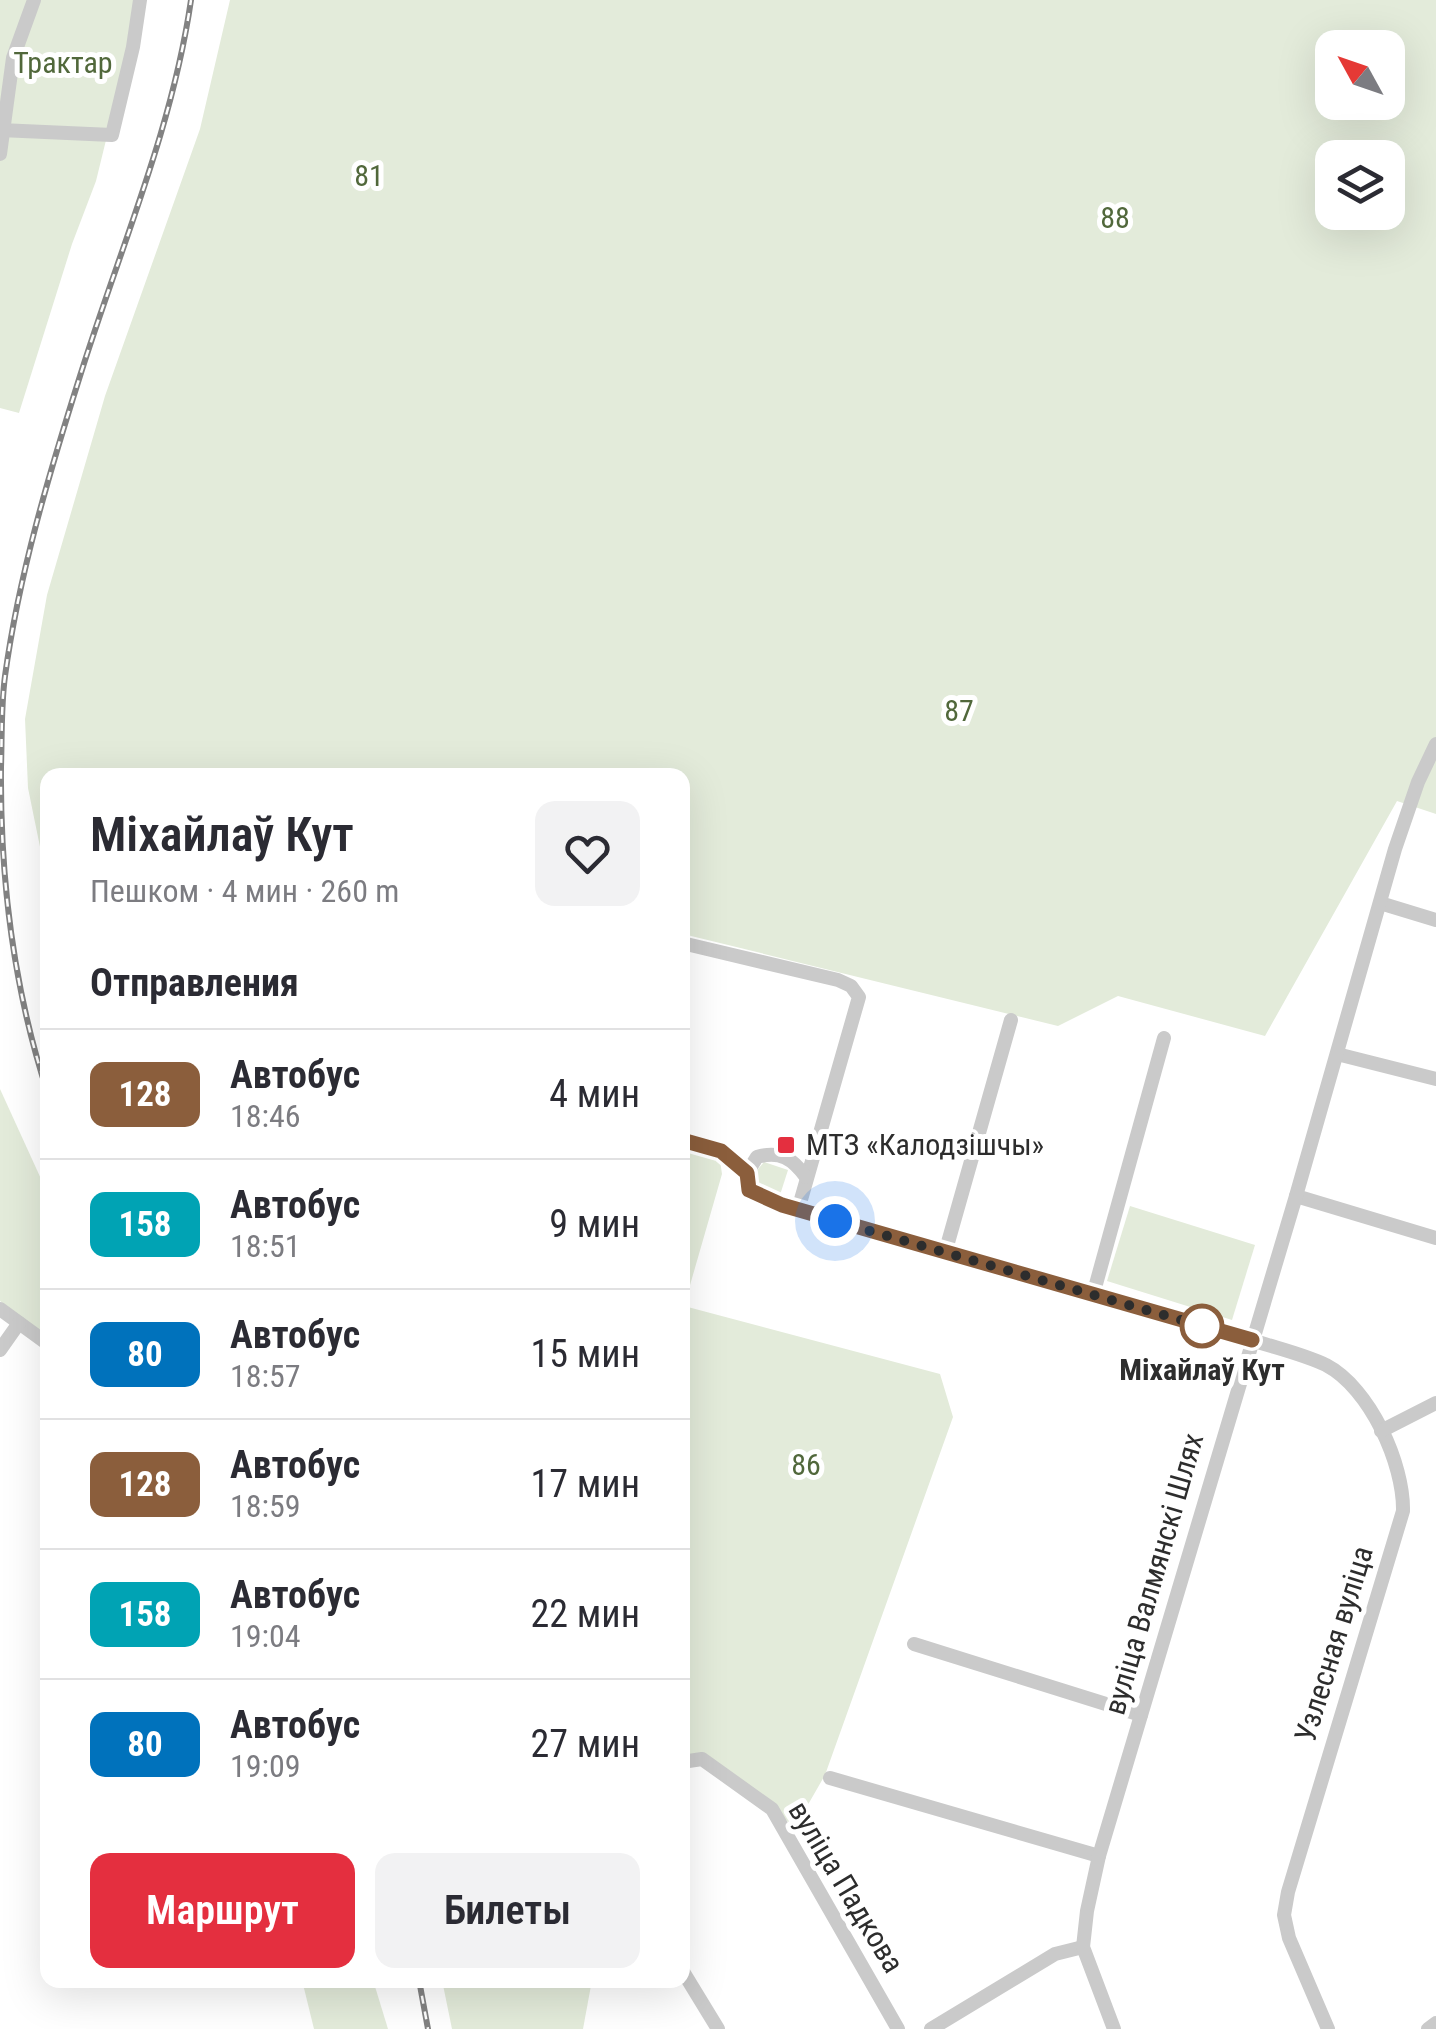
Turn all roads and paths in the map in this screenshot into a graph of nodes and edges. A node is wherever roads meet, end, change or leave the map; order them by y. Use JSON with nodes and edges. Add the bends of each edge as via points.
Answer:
{"nodes":[{"id":1,"x":34,"y":0,"type":"edge"},
{"id":2,"x":140,"y":0,"type":"edge"},
{"id":3,"x":1,"y":130,"type":"edge"},
{"id":4,"x":0,"y":154,"type":"edge"},
{"id":5,"x":1436,"y":744,"type":"edge"},
{"id":6,"x":1380,"y":903,"type":"junction"},
{"id":7,"x":1436,"y":920,"type":"edge"},
{"id":8,"x":690,"y":945,"type":"edge"},
{"id":9,"x":1011,"y":1020,"type":"dead end"},
{"id":10,"x":1164,"y":1038,"type":"dead end"},
{"id":11,"x":1338,"y":1054,"type":"junction"},
{"id":12,"x":1436,"y":1079,"type":"edge"},
{"id":13,"x":690,"y":1142,"type":"edge"},
{"id":14,"x":747,"y":1173,"type":"junction"},
{"id":15,"x":806,"y":1177,"type":"junction"},
{"id":16,"x":1296,"y":1196,"type":"junction"},
{"id":17,"x":798,"y":1210,"type":"junction"},
{"id":18,"x":1436,"y":1238,"type":"edge"},
{"id":19,"x":945,"y":1253,"type":"junction"},
{"id":20,"x":1093,"y":1295,"type":"junction"},
{"id":21,"x":0,"y":1308,"type":"edge"},
{"id":22,"x":19,"y":1323,"type":"junction"},
{"id":23,"x":40,"y":1338,"type":"edge"},
{"id":24,"x":1252,"y":1340,"type":"junction"},
{"id":25,"x":0,"y":1350,"type":"edge"},
{"id":26,"x":1436,"y":1403,"type":"edge"},
{"id":27,"x":1382,"y":1430,"type":"junction"},
{"id":28,"x":914,"y":1644,"type":"dead end"},
{"id":29,"x":1141,"y":1715,"type":"junction"},
{"id":30,"x":690,"y":1761,"type":"edge"},
{"id":31,"x":830,"y":1778,"type":"dead end"},
{"id":32,"x":1099,"y":1856,"type":"junction"},
{"id":33,"x":1083,"y":1947,"type":"junction"},
{"id":34,"x":690,"y":1983,"type":"edge"},
{"id":35,"x":1436,"y":2023,"type":"edge"},
{"id":36,"x":718,"y":2029,"type":"edge"},
{"id":37,"x":898,"y":2029,"type":"edge"},
{"id":38,"x":931,"y":2029,"type":"edge"},
{"id":39,"x":1114,"y":2029,"type":"edge"},
{"id":40,"x":1328,"y":2029,"type":"edge"},
{"id":41,"x":1428,"y":2029,"type":"edge"}],
"edges":[{"from":1,"to":3,"type":"street","via":[[12,58]]},
{"from":2,"to":3,"type":"street","via":[[112,135]]},
{"from":3,"to":4,"type":"street"},
{"from":5,"to":6,"type":"street","name":"вуліца Валмянскі Шлях"},
{"from":6,"to":7,"type":"street"},
{"from":6,"to":11,"type":"street","name":"вуліца Валмянскі Шлях"},
{"from":8,"to":15,"type":"street","via":[[838,980],[860,997]]},
{"from":9,"to":19,"type":"street"},
{"from":10,"to":20,"type":"street"},
{"from":11,"to":12,"type":"street"},
{"from":11,"to":16,"type":"street","name":"вуліца Валмянскі Шлях"},
{"from":13,"to":14,"type":"street","via":[[721,1151]]},
{"from":14,"to":15,"type":"street","via":[[758,1157],[778,1154]]},
{"from":14,"to":17,"type":"street","via":[[749,1190]]},
{"from":15,"to":17,"type":"street"},
{"from":16,"to":18,"type":"street"},
{"from":16,"to":24,"type":"street","name":"вуліца Валмянскі Шлях"},
{"from":17,"to":19,"type":"street","name":"Узлесная вуліца"},
{"from":19,"to":20,"type":"street","name":"Узлесная вуліца"},
{"from":20,"to":24,"type":"street","name":"Узлесная вуліца"},
{"from":21,"to":22,"type":"street"},
{"from":22,"to":23,"type":"street"},
{"from":22,"to":25,"type":"street"},
{"from":24,"to":27,"type":"street","name":"Узлесная вуліца","via":[[1342,1376]]},
{"from":24,"to":29,"type":"street","name":"вуліца Валмянскі Шлях"},
{"from":26,"to":27,"type":"street"},
{"from":27,"to":40,"type":"street","name":"Узлесная вуліца","via":[[1402,1476],[1403,1511],[1284,1915]]},
{"from":28,"to":29,"type":"street"},
{"from":29,"to":32,"type":"street","name":"вуліца Валмянскі Шлях"},
{"from":30,"to":37,"type":"street","name":"вуліца Падкова","via":[[702,1760],[772,1809]]},
{"from":31,"to":32,"type":"street"},
{"from":32,"to":33,"type":"street","name":"вуліца Валмянскі Шлях"},
{"from":33,"to":38,"type":"street","via":[[1055,1954]]},
{"from":33,"to":39,"type":"street","name":"вуліца Валмянскі Шлях"},
{"from":34,"to":36,"type":"street"},
{"from":35,"to":41,"type":"street"}]}
